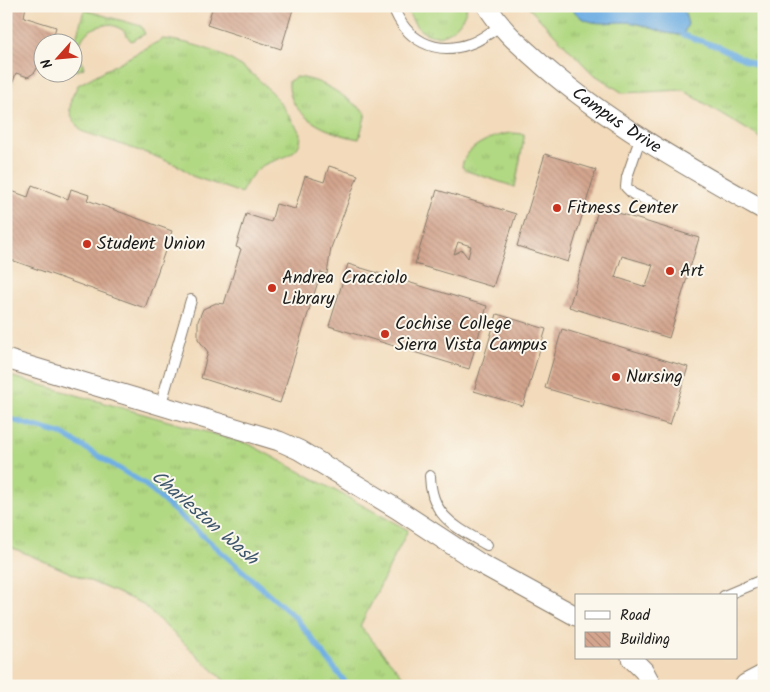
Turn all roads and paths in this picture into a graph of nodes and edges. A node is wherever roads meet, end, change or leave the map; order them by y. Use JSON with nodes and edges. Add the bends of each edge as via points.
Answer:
{"nodes":[{"id":1,"x":393,"y":6,"type":"edge"},
{"id":2,"x":487,"y":6,"type":"edge"},
{"id":3,"x":499,"y":27,"type":"junction"},
{"id":4,"x":640,"y":139,"type":"junction"},
{"id":5,"x":664,"y":208,"type":"dead end"},
{"id":6,"x":764,"y":210,"type":"edge"},
{"id":7,"x":191,"y":300,"type":"dead end"},
{"id":8,"x":6,"y":359,"type":"edge"},
{"id":9,"x":160,"y":407,"type":"junction"},
{"id":10,"x":430,"y":476,"type":"dead end"},
{"id":11,"x":487,"y":546,"type":"dead end"},
{"id":12,"x":764,"y":579,"type":"edge"},
{"id":13,"x":729,"y":594,"type":"edge"},
{"id":14,"x":575,"y":615,"type":"edge"},
{"id":15,"x":633,"y":660,"type":"edge"},
{"id":16,"x":764,"y":677,"type":"edge"},
{"id":17,"x":652,"y":686,"type":"edge"},
{"id":18,"x":747,"y":686,"type":"edge"}],
"edges":[{"from":1,"to":3,"type":"lane","via":[[407,31],[428,46],[454,48],[472,43]]},
{"from":2,"to":3,"type":"street","name":"Campus Drive"},
{"from":3,"to":4,"type":"street","name":"Campus Drive","via":[[576,94]]},
{"from":4,"to":5,"type":"lane","via":[[626,187],[633,194]]},
{"from":4,"to":6,"type":"street","name":"Campus Drive"},
{"from":7,"to":9,"type":"lane"},
{"from":8,"to":9,"type":"street"},
{"from":9,"to":14,"type":"street","via":[[223,423],[299,450],[480,564]]},
{"from":10,"to":11,"type":"lane","via":[[434,504],[442,514],[455,527]]},
{"from":12,"to":13,"type":"lane"},
{"from":15,"to":17,"type":"street"},
{"from":16,"to":18,"type":"street"}]}
